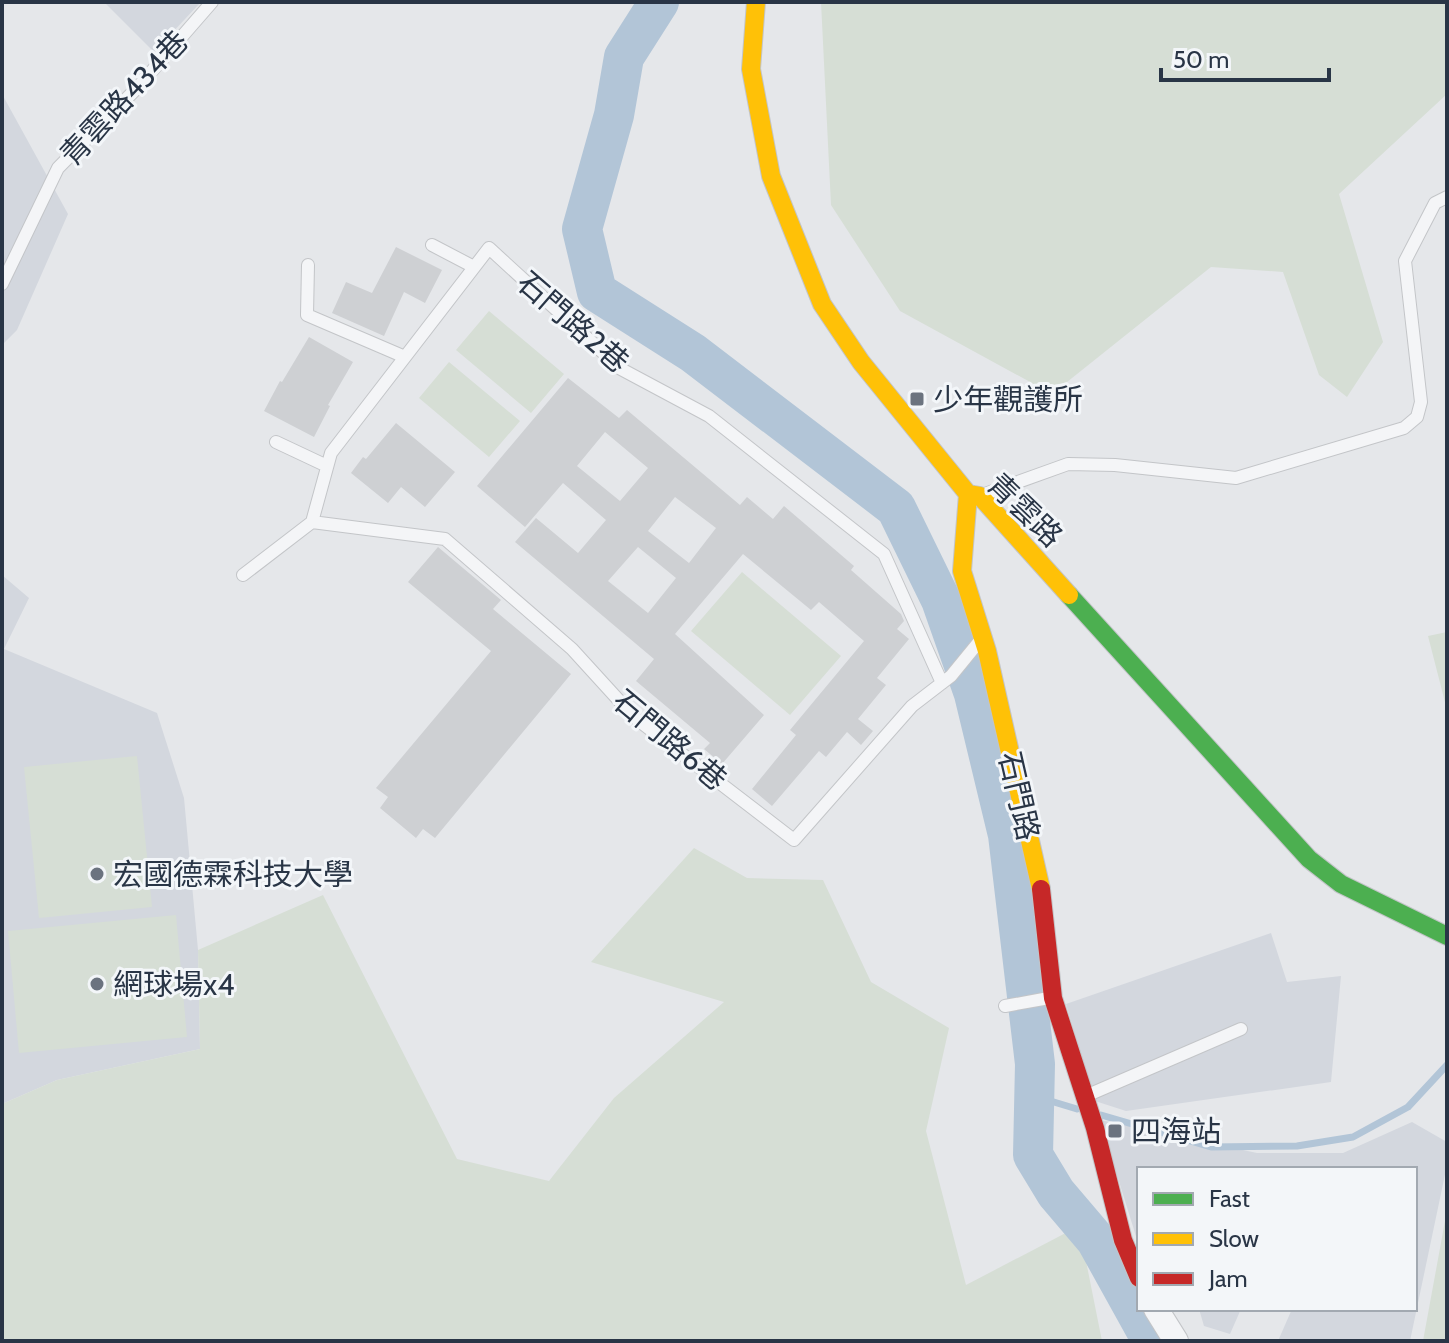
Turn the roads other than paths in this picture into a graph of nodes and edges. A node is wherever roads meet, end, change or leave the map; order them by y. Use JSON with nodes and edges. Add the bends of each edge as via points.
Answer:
{"nodes":[{"id":1,"x":212,"y":2,"type":"edge"},
{"id":2,"x":756,"y":2,"type":"edge"},
{"id":3,"x":1447,"y":197,"type":"edge"},
{"id":4,"x":432,"y":245,"type":"dead end"},
{"id":5,"x":308,"y":265,"type":"dead end"},
{"id":6,"x":474,"y":267,"type":"junction"},
{"id":7,"x":2,"y":284,"type":"edge"},
{"id":8,"x":405,"y":357,"type":"junction"},
{"id":9,"x":276,"y":442,"type":"dead end"},
{"id":10,"x":327,"y":466,"type":"junction"},
{"id":11,"x":974,"y":495,"type":"junction"},
{"id":12,"x":312,"y":522,"type":"junction"},
{"id":13,"x":243,"y":575,"type":"dead end"},
{"id":14,"x":983,"y":637,"type":"junction"},
{"id":15,"x":947,"y":679,"type":"junction"},
{"id":16,"x":1447,"y":936,"type":"edge"},
{"id":17,"x":1053,"y":998,"type":"junction"},
{"id":18,"x":1005,"y":1006,"type":"dead end"},
{"id":19,"x":1241,"y":1029,"type":"dead end"},
{"id":20,"x":1085,"y":1096,"type":"junction"},
{"id":21,"x":1137,"y":1273,"type":"edge"},
{"id":22,"x":1157,"y":1311,"type":"edge"},
{"id":23,"x":1176,"y":1341,"type":"edge"}],
"edges":[{"from":1,"to":7,"type":"lane","name":"青雲路434巷","via":[[58,168]]},
{"from":2,"to":11,"type":"street","name":"青雲路","via":[[751,69],[771,176],[822,304],[861,362]]},
{"from":3,"to":11,"type":"lane","via":[[1435,203],[1405,261],[1421,402],[1417,417],[1404,428],[1236,478],[1068,464]]},
{"from":4,"to":6,"type":"lane"},
{"from":5,"to":8,"type":"lane","via":[[307,315]]},
{"from":6,"to":8,"type":"lane","name":"石門路2巷"},
{"from":6,"to":15,"type":"lane","name":"石門路2巷","via":[[489,248],[621,369],[709,416],[884,554]]},
{"from":8,"to":10,"type":"lane","name":"石門路2巷","via":[[331,453]]},
{"from":9,"to":10,"type":"lane"},
{"from":10,"to":12,"type":"lane","name":"石門路2巷"},
{"from":11,"to":14,"type":"street","name":"石門路","via":[[962,571]]},
{"from":11,"to":16,"type":"street","name":"青雲路","via":[[1309,859],[1341,884]]},
{"from":12,"to":13,"type":"lane"},
{"from":12,"to":15,"type":"lane","name":"石門路6巷","via":[[445,539],[572,649],[634,717],[794,840],[912,706]]},
{"from":14,"to":15,"type":"lane"},
{"from":14,"to":17,"type":"street","name":"石門路","via":[[1041,891]]},
{"from":17,"to":18,"type":"lane"},
{"from":17,"to":20,"type":"street","name":"石門路"},
{"from":19,"to":20,"type":"lane"},
{"from":20,"to":21,"type":"street","name":"石門路","via":[[1123,1240]]},
{"from":22,"to":23,"type":"street"}]}
